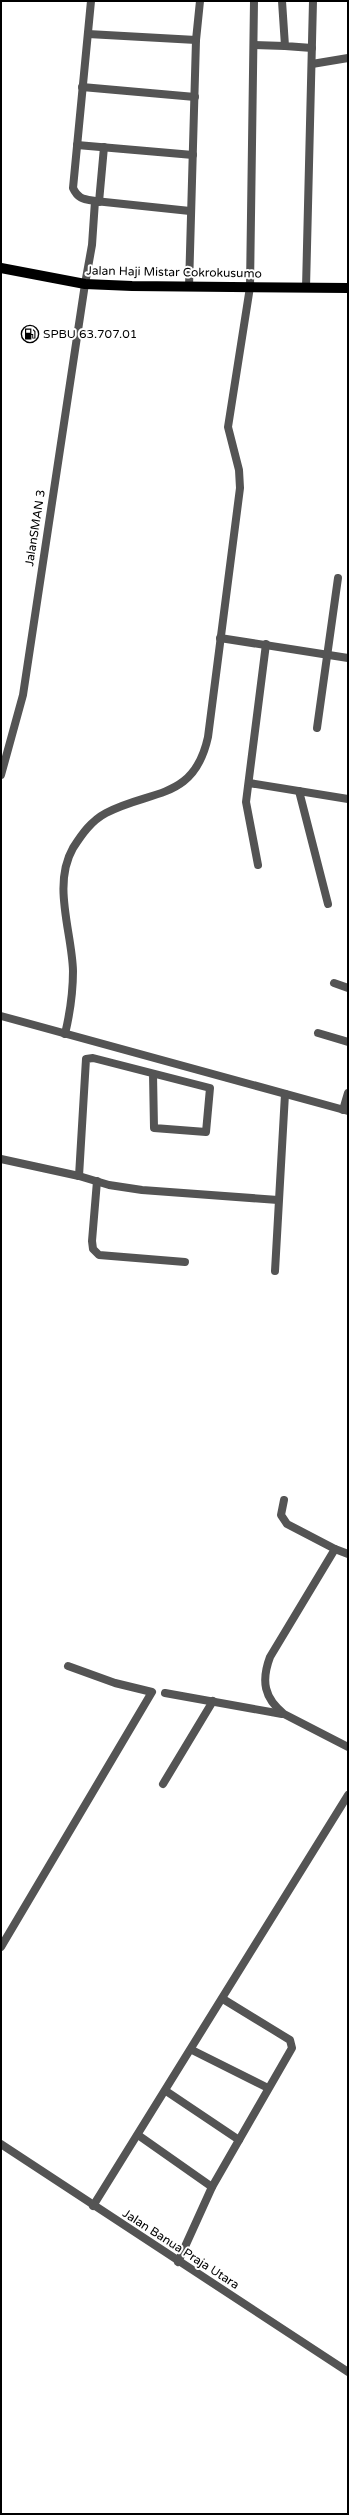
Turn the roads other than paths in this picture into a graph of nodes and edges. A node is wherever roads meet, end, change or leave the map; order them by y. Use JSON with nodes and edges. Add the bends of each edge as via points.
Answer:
{"nodes":[{"id":1,"x":91,"y":1,"type":"edge"},
{"id":2,"x":200,"y":1,"type":"edge"},
{"id":3,"x":254,"y":1,"type":"edge"},
{"id":4,"x":282,"y":1,"type":"edge"},
{"id":5,"x":313,"y":1,"type":"edge"},
{"id":6,"x":88,"y":34,"type":"junction"},
{"id":7,"x":196,"y":40,"type":"junction"},
{"id":8,"x":254,"y":45,"type":"junction"},
{"id":9,"x":285,"y":46,"type":"junction"},
{"id":10,"x":312,"y":48,"type":"junction"},
{"id":11,"x":348,"y":58,"type":"edge"},
{"id":12,"x":312,"y":64,"type":"junction"},
{"id":13,"x":82,"y":87,"type":"junction"},
{"id":14,"x":195,"y":97,"type":"junction"},
{"id":15,"x":77,"y":145,"type":"junction"},
{"id":16,"x":104,"y":147,"type":"junction"},
{"id":17,"x":193,"y":154,"type":"junction"},
{"id":18,"x":97,"y":201,"type":"junction"},
{"id":19,"x":190,"y":210,"type":"junction"},
{"id":20,"x":1,"y":268,"type":"edge"},
{"id":21,"x":85,"y":284,"type":"junction"},
{"id":22,"x":189,"y":287,"type":"junction"},
{"id":23,"x":250,"y":287,"type":"junction"},
{"id":24,"x":306,"y":288,"type":"junction"},
{"id":25,"x":348,"y":288,"type":"edge"},
{"id":26,"x":338,"y":578,"type":"dead end"},
{"id":27,"x":220,"y":638,"type":"junction"},
{"id":28,"x":266,"y":644,"type":"junction"},
{"id":29,"x":328,"y":654,"type":"junction"},
{"id":30,"x":348,"y":658,"type":"edge"},
{"id":31,"x":317,"y":728,"type":"dead end"},
{"id":32,"x":1,"y":775,"type":"edge"},
{"id":33,"x":249,"y":783,"type":"junction"},
{"id":34,"x":299,"y":791,"type":"junction"},
{"id":35,"x":348,"y":799,"type":"edge"},
{"id":36,"x":258,"y":865,"type":"dead end"},
{"id":37,"x":328,"y":904,"type":"dead end"},
{"id":38,"x":334,"y":983,"type":"dead end"},
{"id":39,"x":348,"y":988,"type":"edge"},
{"id":40,"x":1,"y":1016,"type":"edge"},
{"id":41,"x":318,"y":1033,"type":"dead end"},
{"id":42,"x":65,"y":1034,"type":"junction"},
{"id":43,"x":348,"y":1042,"type":"edge"},
{"id":44,"x":153,"y":1074,"type":"junction"},
{"id":45,"x":348,"y":1093,"type":"edge"},
{"id":46,"x":286,"y":1094,"type":"junction"},
{"id":47,"x":345,"y":1110,"type":"edge"},
{"id":48,"x":1,"y":1159,"type":"edge"},
{"id":49,"x":79,"y":1176,"type":"junction"},
{"id":50,"x":97,"y":1181,"type":"junction"},
{"id":51,"x":278,"y":1200,"type":"junction"},
{"id":52,"x":185,"y":1262,"type":"dead end"},
{"id":53,"x":275,"y":1272,"type":"dead end"},
{"id":54,"x":284,"y":1500,"type":"dead end"},
{"id":55,"x":335,"y":1549,"type":"junction"},
{"id":56,"x":348,"y":1554,"type":"edge"},
{"id":57,"x":68,"y":1666,"type":"dead end"},
{"id":58,"x":165,"y":1693,"type":"dead end"},
{"id":59,"x":213,"y":1701,"type":"junction"},
{"id":60,"x":284,"y":1714,"type":"junction"},
{"id":61,"x":348,"y":1747,"type":"edge"},
{"id":62,"x":164,"y":1784,"type":"dead end"},
{"id":63,"x":348,"y":1795,"type":"edge"},
{"id":64,"x":1,"y":1947,"type":"edge"},
{"id":65,"x":223,"y":1999,"type":"junction"},
{"id":66,"x":192,"y":2050,"type":"junction"},
{"id":67,"x":268,"y":2088,"type":"junction"},
{"id":68,"x":166,"y":2091,"type":"junction"},
{"id":69,"x":138,"y":2134,"type":"junction"},
{"id":70,"x":239,"y":2140,"type":"junction"},
{"id":71,"x":1,"y":2144,"type":"edge"},
{"id":72,"x":212,"y":2187,"type":"junction"},
{"id":73,"x":93,"y":2206,"type":"junction"},
{"id":74,"x":178,"y":2262,"type":"junction"},
{"id":75,"x":348,"y":2372,"type":"edge"}],
"edges":[{"from":1,"to":6,"type":"street"},
{"from":2,"to":7,"type":"street"},
{"from":3,"to":8,"type":"street"},
{"from":4,"to":9,"type":"street"},
{"from":5,"to":10,"type":"street"},
{"from":6,"to":7,"type":"street"},
{"from":6,"to":13,"type":"street"},
{"from":7,"to":14,"type":"street"},
{"from":8,"to":9,"type":"street"},
{"from":8,"to":23,"type":"street"},
{"from":9,"to":10,"type":"street"},
{"from":10,"to":12,"type":"street"},
{"from":11,"to":12,"type":"street"},
{"from":12,"to":24,"type":"street"},
{"from":13,"to":14,"type":"street"},
{"from":13,"to":15,"type":"street"},
{"from":14,"to":17,"type":"street"},
{"from":15,"to":16,"type":"street"},
{"from":15,"to":18,"type":"street","via":[[73,188],[81,199]]},
{"from":16,"to":17,"type":"street"},
{"from":16,"to":18,"type":"street","name":"JalanSMAN 3"},
{"from":17,"to":19,"type":"street"},
{"from":18,"to":19,"type":"street"},
{"from":18,"to":21,"type":"street","name":"JalanSMAN 3"},
{"from":19,"to":22,"type":"street"},
{"from":20,"to":21,"type":"main road","name":"Jalan Haji Mistar Cokrokusumo"},
{"from":21,"to":22,"type":"main road","name":"Jalan Haji Mistar Cokrokusumo"},
{"from":21,"to":32,"type":"street","name":"JalanSMAN 3","via":[[23,695]]},
{"from":22,"to":23,"type":"main road","name":"Jalan Haji Mistar Cokrokusumo"},
{"from":23,"to":24,"type":"main road","name":"Jalan Haji Mistar Cokrokusumo"},
{"from":23,"to":27,"type":"street","via":[[229,408],[229,438],[239,470],[240,488]]},
{"from":24,"to":25,"type":"main road","name":"Jalan Haji Mistar Cokrokusumo"},
{"from":26,"to":29,"type":"street"},
{"from":27,"to":28,"type":"street"},
{"from":27,"to":42,"type":"street","via":[[208,737],[201,760],[191,774],[176,787],[165,793],[121,806],[91,823],[69,858],[64,906],[73,971],[71,1005]]},
{"from":28,"to":29,"type":"street"},
{"from":28,"to":33,"type":"street"},
{"from":29,"to":30,"type":"street"},
{"from":29,"to":31,"type":"street"},
{"from":33,"to":34,"type":"street"},
{"from":33,"to":36,"type":"street","via":[[246,802]]},
{"from":34,"to":35,"type":"street"},
{"from":34,"to":37,"type":"street"},
{"from":38,"to":39,"type":"street"},
{"from":40,"to":42,"type":"street"},
{"from":41,"to":43,"type":"street"},
{"from":42,"to":46,"type":"street"},
{"from":44,"to":44,"type":"street","via":[[210,1088],[206,1132],[154,1128]]},
{"from":44,"to":49,"type":"street","via":[[93,1058],[86,1059]]},
{"from":45,"to":47,"type":"street"},
{"from":46,"to":47,"type":"street"},
{"from":46,"to":51,"type":"street"},
{"from":48,"to":49,"type":"street"},
{"from":49,"to":50,"type":"street"},
{"from":50,"to":51,"type":"street","via":[[142,1190]]},
{"from":50,"to":52,"type":"street","via":[[92,1241],[99,1255]]},
{"from":51,"to":53,"type":"street"},
{"from":54,"to":55,"type":"street","via":[[281,1515],[287,1524]]},
{"from":55,"to":56,"type":"street"},
{"from":55,"to":60,"type":"street","via":[[270,1657],[265,1670],[267,1694],[275,1707]]},
{"from":57,"to":64,"type":"street","via":[[115,1683],[152,1692]]},
{"from":58,"to":59,"type":"street"},
{"from":59,"to":60,"type":"street"},
{"from":59,"to":62,"type":"street"},
{"from":60,"to":61,"type":"street"},
{"from":63,"to":65,"type":"street"},
{"from":65,"to":66,"type":"street"},
{"from":65,"to":67,"type":"street","via":[[290,2040],[291,2052]]},
{"from":66,"to":67,"type":"street"},
{"from":66,"to":68,"type":"street"},
{"from":67,"to":70,"type":"street"},
{"from":68,"to":69,"type":"street"},
{"from":68,"to":70,"type":"street"},
{"from":69,"to":72,"type":"street"},
{"from":69,"to":73,"type":"street"},
{"from":70,"to":72,"type":"street"},
{"from":71,"to":73,"type":"street","name":"Jalan Banua Praja Utara"},
{"from":72,"to":74,"type":"street"},
{"from":73,"to":74,"type":"street","name":"Jalan Banua Praja Utara","via":[[158,2246]]},
{"from":74,"to":75,"type":"street","name":"Jalan Banua Praja Utara"}]}
